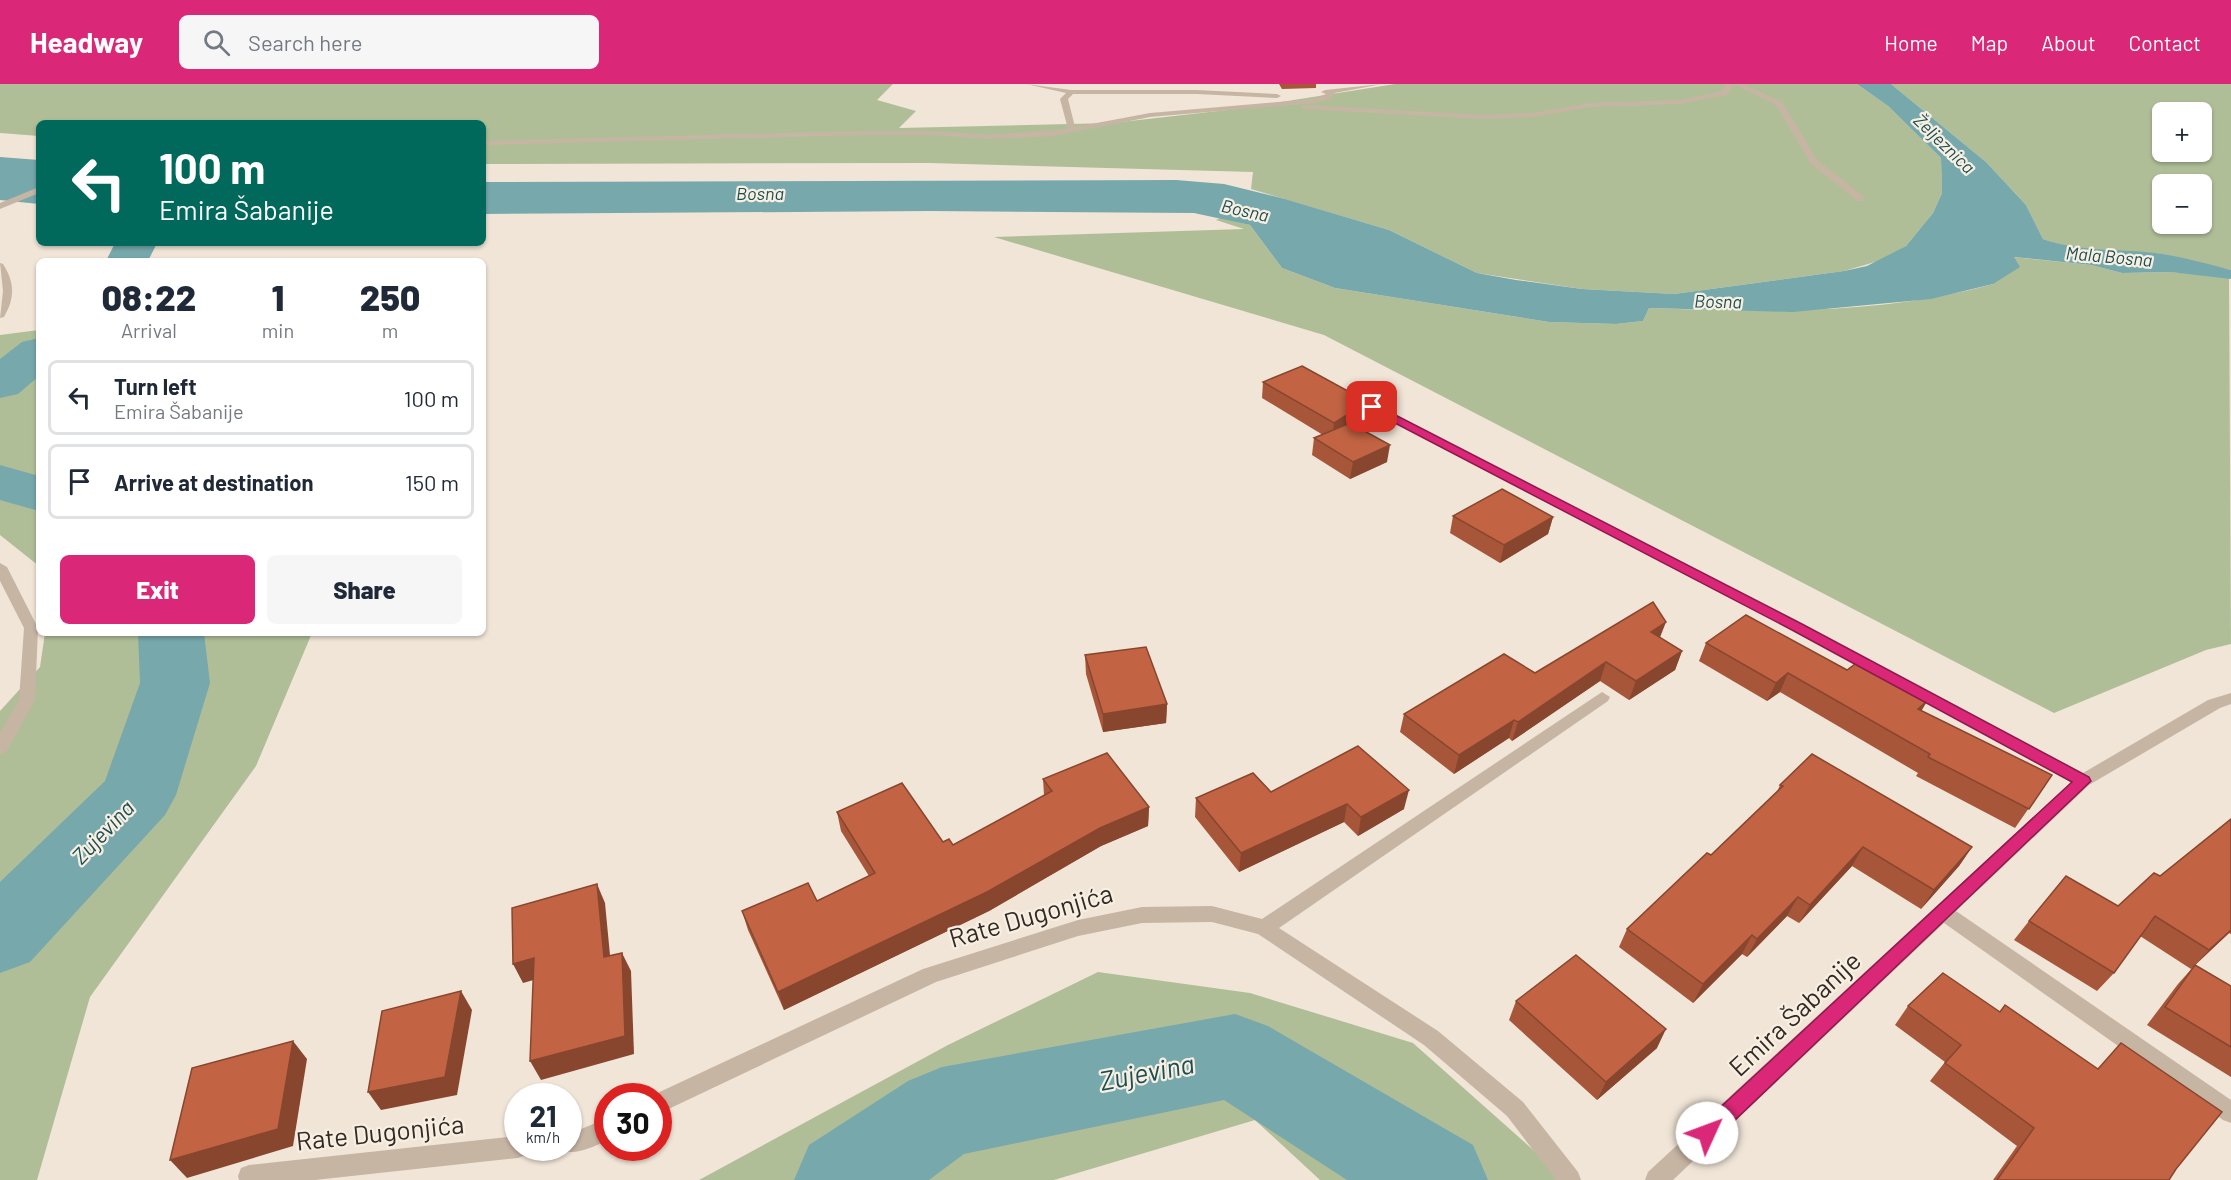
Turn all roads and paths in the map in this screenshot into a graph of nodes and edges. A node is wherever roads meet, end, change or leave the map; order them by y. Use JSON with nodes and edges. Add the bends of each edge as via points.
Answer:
{"nodes":[{"id":1,"x":1030,"y":84,"type":"edge"},
{"id":2,"x":1378,"y":84,"type":"edge"},
{"id":3,"x":1730,"y":84,"type":"edge"},
{"id":4,"x":1737,"y":84,"type":"edge"},
{"id":5,"x":1333,"y":91,"type":"junction"},
{"id":6,"x":1071,"y":92,"type":"junction"},
{"id":7,"x":1281,"y":105,"type":"junction"},
{"id":8,"x":1072,"y":130,"type":"junction"},
{"id":9,"x":486,"y":143,"type":"edge"},
{"id":10,"x":36,"y":191,"type":"edge"},
{"id":11,"x":1861,"y":199,"type":"dead end"},
{"id":12,"x":0,"y":206,"type":"edge"},
{"id":13,"x":0,"y":266,"type":"edge"},
{"id":14,"x":0,"y":315,"type":"edge"},
{"id":15,"x":1372,"y":407,"type":"dead end"},
{"id":16,"x":0,"y":567,"type":"edge"},
{"id":17,"x":1602,"y":697,"type":"dead end"},
{"id":18,"x":2231,"y":698,"type":"edge"},
{"id":19,"x":0,"y":748,"type":"edge"},
{"id":20,"x":2084,"y":781,"type":"junction"},
{"id":21,"x":1944,"y":913,"type":"junction"},
{"id":22,"x":1264,"y":928,"type":"junction"},
{"id":23,"x":672,"y":1097,"type":"edge"},
{"id":24,"x":2231,"y":1113,"type":"edge"},
{"id":25,"x":504,"y":1149,"type":"edge"},
{"id":26,"x":249,"y":1176,"type":"dead end"},
{"id":27,"x":1570,"y":1180,"type":"edge"},
{"id":28,"x":1656,"y":1180,"type":"edge"}],
"edges":[{"from":1,"to":6,"type":"street"},
{"from":2,"to":5,"type":"street"},
{"from":3,"to":7,"type":"street","via":[[1724,93],[1680,102],[1590,105],[1533,115],[1483,117]]},
{"from":4,"to":11,"type":"street","via":[[1779,104],[1814,162]]},
{"from":5,"to":6,"type":"street","via":[[1276,96]]},
{"from":5,"to":7,"type":"street","via":[[1314,101]]},
{"from":6,"to":8,"type":"street","via":[[1064,99]]},
{"from":7,"to":8,"type":"street","via":[[1150,115]]},
{"from":8,"to":9,"type":"street","via":[[990,137],[886,133]]},
{"from":10,"to":12,"type":"street"},
{"from":13,"to":14,"type":"street","via":[[9,281],[8,299]]},
{"from":15,"to":20,"type":"street"},
{"from":16,"to":19,"type":"street","via":[[31,628],[27,700]]},
{"from":17,"to":22,"type":"street"},
{"from":18,"to":20,"type":"street","name":"Emira Šabanije","via":[[2214,704]]},
{"from":20,"to":21,"type":"street","name":"Emira Šabanije","via":[[1973,881]]},
{"from":21,"to":24,"type":"street"},
{"from":21,"to":28,"type":"street","name":"Emira Šabanije"},
{"from":22,"to":23,"type":"street","name":"Rate Dugonjića","via":[[1212,914],[1142,915],[1078,928],[930,975]]},
{"from":22,"to":27,"type":"street","name":"Rate Dugonjića","via":[[1431,1038],[1515,1109]]},
{"from":25,"to":26,"type":"street","name":"Rate Dugonjića"}]}
